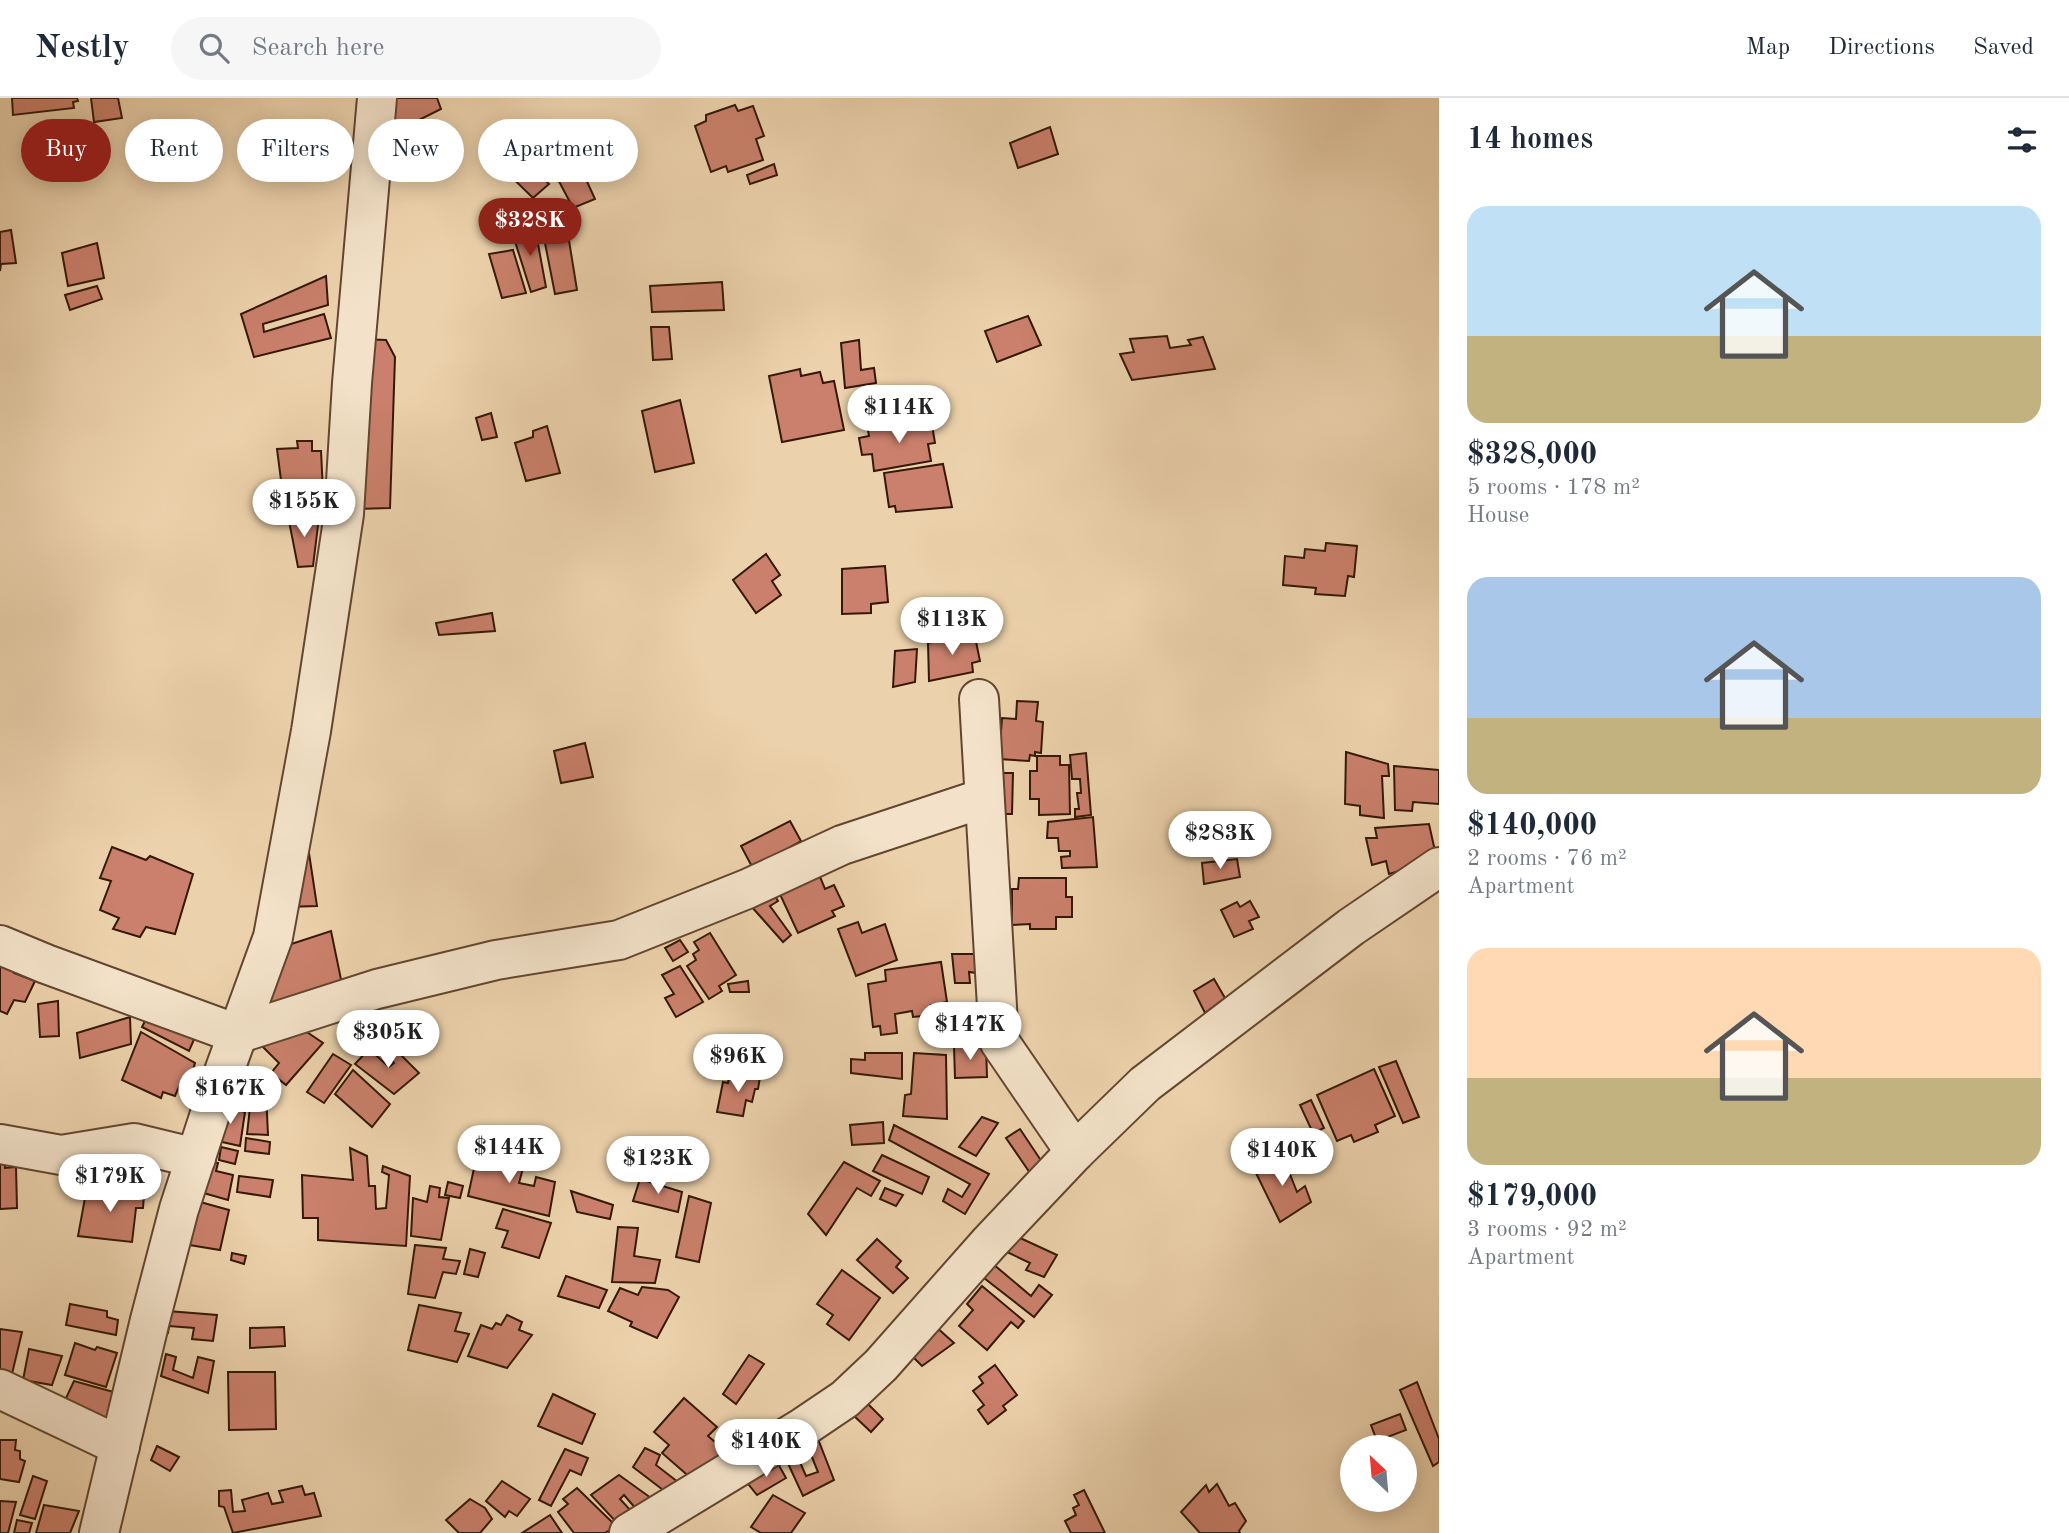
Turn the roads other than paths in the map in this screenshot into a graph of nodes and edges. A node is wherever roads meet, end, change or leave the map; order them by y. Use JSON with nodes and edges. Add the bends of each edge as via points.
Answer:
{"nodes":[{"id":1,"x":377,"y":98,"type":"edge"},
{"id":2,"x":979,"y":699,"type":"dead end"},
{"id":3,"x":984,"y":798,"type":"junction"},
{"id":4,"x":1439,"y":867,"type":"edge"},
{"id":5,"x":0,"y":946,"type":"edge"},
{"id":6,"x":237,"y":1034,"type":"junction"},
{"id":7,"x":0,"y":1144,"type":"edge"},
{"id":8,"x":1075,"y":1152,"type":"junction"},
{"id":9,"x":196,"y":1158,"type":"junction"},
{"id":10,"x":0,"y":1389,"type":"edge"},
{"id":11,"x":120,"y":1446,"type":"junction"},
{"id":12,"x":99,"y":1533,"type":"edge"},
{"id":13,"x":629,"y":1533,"type":"edge"}],
"edges":[{"from":1,"to":6,"type":"street","via":[[344,514],[327,630],[273,937]]},
{"from":2,"to":3,"type":"street"},
{"from":3,"to":6,"type":"street","via":[[842,845],[619,940],[496,960],[377,989]]},
{"from":3,"to":8,"type":"street","via":[[999,1041]]},
{"from":4,"to":8,"type":"street","via":[[1351,927],[1145,1084]]},
{"from":5,"to":6,"type":"street"},
{"from":6,"to":9,"type":"street"},
{"from":7,"to":9,"type":"street","via":[[61,1155],[134,1143]]},
{"from":8,"to":13,"type":"street","via":[[845,1399]]},
{"from":9,"to":11,"type":"street"},
{"from":10,"to":11,"type":"street"},
{"from":11,"to":12,"type":"street"}]}
